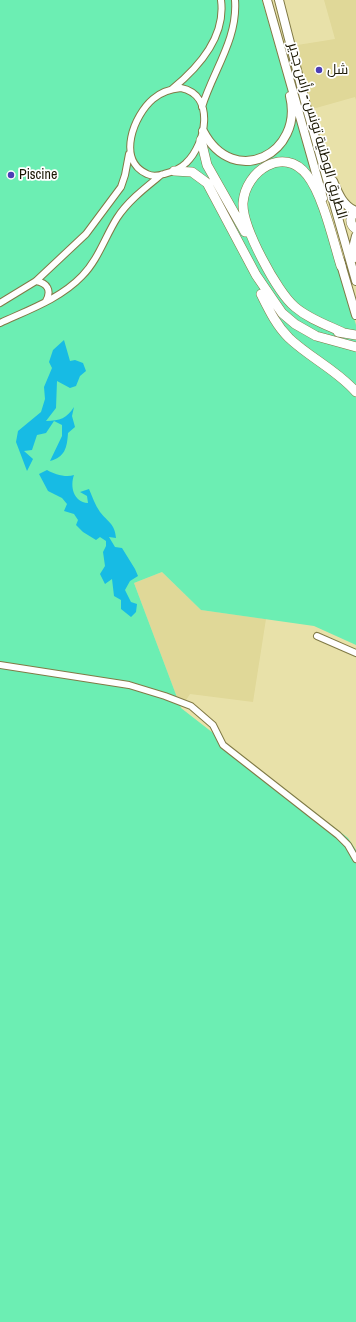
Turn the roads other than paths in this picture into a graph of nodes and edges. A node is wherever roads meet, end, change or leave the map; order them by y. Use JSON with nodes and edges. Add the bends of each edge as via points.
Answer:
{"nodes":[{"id":1,"x":222,"y":0,"type":"edge"},
{"id":2,"x":235,"y":0,"type":"edge"},
{"id":3,"x":267,"y":0,"type":"edge"},
{"id":4,"x":279,"y":0,"type":"edge"},
{"id":5,"x":282,"y":54,"type":"junction"},
{"id":6,"x":172,"y":89,"type":"junction"},
{"id":7,"x":202,"y":107,"type":"junction"},
{"id":8,"x":203,"y":131,"type":"junction"},
{"id":9,"x":201,"y":140,"type":"junction"},
{"id":10,"x":316,"y":140,"type":"junction"},
{"id":11,"x":130,"y":146,"type":"junction"},
{"id":12,"x":174,"y":171,"type":"junction"},
{"id":13,"x":162,"y":175,"type":"junction"},
{"id":14,"x":356,"y":212,"type":"edge"},
{"id":15,"x":356,"y":229,"type":"edge"},
{"id":16,"x":356,"y":236,"type":"edge"},
{"id":17,"x":242,"y":248,"type":"junction"},
{"id":18,"x":341,"y":266,"type":"junction"},
{"id":19,"x":353,"y":269,"type":"junction"},
{"id":20,"x":36,"y":281,"type":"junction"},
{"id":21,"x":356,"y":281,"type":"edge"},
{"id":22,"x":46,"y":301,"type":"junction"},
{"id":23,"x":0,"y":303,"type":"edge"},
{"id":24,"x":356,"y":315,"type":"edge"},
{"id":25,"x":0,"y":322,"type":"edge"},
{"id":26,"x":344,"y":333,"type":"junction"},
{"id":27,"x":356,"y":335,"type":"edge"},
{"id":28,"x":352,"y":346,"type":"edge"},
{"id":29,"x":356,"y":392,"type":"edge"},
{"id":30,"x":317,"y":636,"type":"dead end"},
{"id":31,"x":356,"y":653,"type":"edge"},
{"id":32,"x":0,"y":665,"type":"edge"},
{"id":33,"x":348,"y":845,"type":"junction"},
{"id":34,"x":356,"y":847,"type":"edge"},
{"id":35,"x":356,"y":860,"type":"edge"}],
"edges":[{"from":1,"to":6,"type":"street","via":[[221,16],[214,41],[202,61]]},
{"from":2,"to":7,"type":"street","via":[[235,20],[231,38]]},
{"from":3,"to":5,"type":"main road","name":"الطريق الوطنية تونس - رأس جدير"},
{"from":4,"to":10,"type":"main road","name":"الطريق الوطنية تونس - رأس جدير"},
{"from":5,"to":8,"type":"main road","via":[[291,99],[291,117],[289,130],[276,148],[257,159],[236,160],[220,153]]},
{"from":5,"to":18,"type":"main road","name":"الطريق الوطنية تونس - رأس جدير"},
{"from":6,"to":7,"type":"street","via":[[188,89],[198,97]]},
{"from":6,"to":11,"type":"street","via":[[153,99],[142,111],[133,130]]},
{"from":7,"to":8,"type":"street"},
{"from":8,"to":9,"type":"street"},
{"from":9,"to":12,"type":"street","via":[[185,164]]},
{"from":9,"to":26,"type":"highway","via":[[207,165],[281,298],[304,319]]},
{"from":10,"to":14,"type":"main road","via":[[341,198]]},
{"from":10,"to":19,"type":"main road","name":"الطريق الوطنية تونس - رأس جدير"},
{"from":11,"to":13,"type":"street","via":[[135,166],[150,176]]},
{"from":11,"to":20,"type":"street","via":[[124,181],[114,198],[86,234]]},
{"from":12,"to":13,"type":"street"},
{"from":12,"to":17,"type":"highway","via":[[192,172],[207,183]]},
{"from":13,"to":22,"type":"street","via":[[122,212],[105,237],[94,261],[82,276]]},
{"from":14,"to":15,"type":"highway","via":[[350,220]]},
{"from":16,"to":19,"type":"main road"},
{"from":17,"to":28,"type":"highway","via":[[265,291],[282,314],[309,332]]},
{"from":17,"to":29,"type":"highway","via":[[265,302],[284,332]]},
{"from":18,"to":24,"type":"main road","name":"الطريق الوطنية تونس - رأس جدير"},
{"from":18,"to":26,"type":"highway","via":[[316,191],[303,170],[292,164],[279,162],[267,165],[256,172],[248,184],[243,208],[246,222],[260,254],[281,290],[294,306],[308,316]]},
{"from":19,"to":21,"type":"main road","name":"الطريق الوطنية تونس - رأس جدير"},
{"from":20,"to":22,"type":"street","via":[[45,284],[49,289]]},
{"from":20,"to":23,"type":"street"},
{"from":22,"to":25,"type":"street"},
{"from":26,"to":27,"type":"highway"},
{"from":30,"to":31,"type":"street"},
{"from":32,"to":33,"type":"street","via":[[129,685],[191,706],[213,725],[223,745],[328,826]]},
{"from":33,"to":34,"type":"street"},
{"from":33,"to":35,"type":"street"}]}
